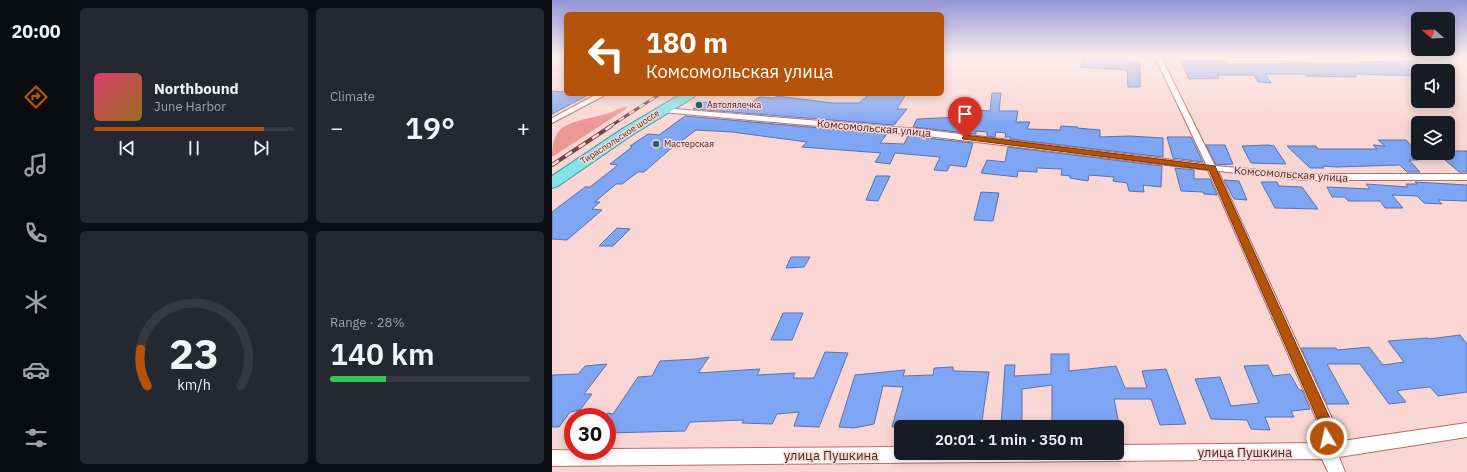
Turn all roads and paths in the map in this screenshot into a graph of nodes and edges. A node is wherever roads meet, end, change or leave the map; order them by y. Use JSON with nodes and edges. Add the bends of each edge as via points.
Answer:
{"nodes":[{"id":1,"x":1169,"y":79,"type":"edge"},
{"id":2,"x":599,"y":96,"type":"edge"},
{"id":3,"x":686,"y":96,"type":"edge"},
{"id":4,"x":662,"y":110,"type":"junction"},
{"id":5,"x":552,"y":121,"type":"edge"},
{"id":6,"x":1212,"y":168,"type":"junction"},
{"id":7,"x":1467,"y":177,"type":"edge"},
{"id":8,"x":552,"y":183,"type":"edge"},
{"id":9,"x":1467,"y":430,"type":"edge"},
{"id":10,"x":1327,"y":451,"type":"junction"},
{"id":11,"x":1124,"y":453,"type":"edge"},
{"id":12,"x":894,"y":455,"type":"edge"},
{"id":13,"x":552,"y":458,"type":"edge"},
{"id":14,"x":1337,"y":472,"type":"edge"}],
"edges":[{"from":1,"to":6,"type":"street"},
{"from":2,"to":5,"type":"street"},
{"from":3,"to":4,"type":"main road","name":"Тираспольское шоссе"},
{"from":4,"to":6,"type":"street","name":"Комсомольская улица","via":[[919,132]]},
{"from":4,"to":8,"type":"main road","name":"Тираспольское шоссе"},
{"from":6,"to":7,"type":"street","name":"Комсомольская улица","via":[[1305,177]]},
{"from":6,"to":10,"type":"street","via":[[1327,425]]},
{"from":9,"to":10,"type":"street","name":"улица Пушкина"},
{"from":10,"to":11,"type":"street","name":"улица Пушкина"},
{"from":10,"to":14,"type":"street"},
{"from":12,"to":13,"type":"street","name":"улица Пушкина"}]}
